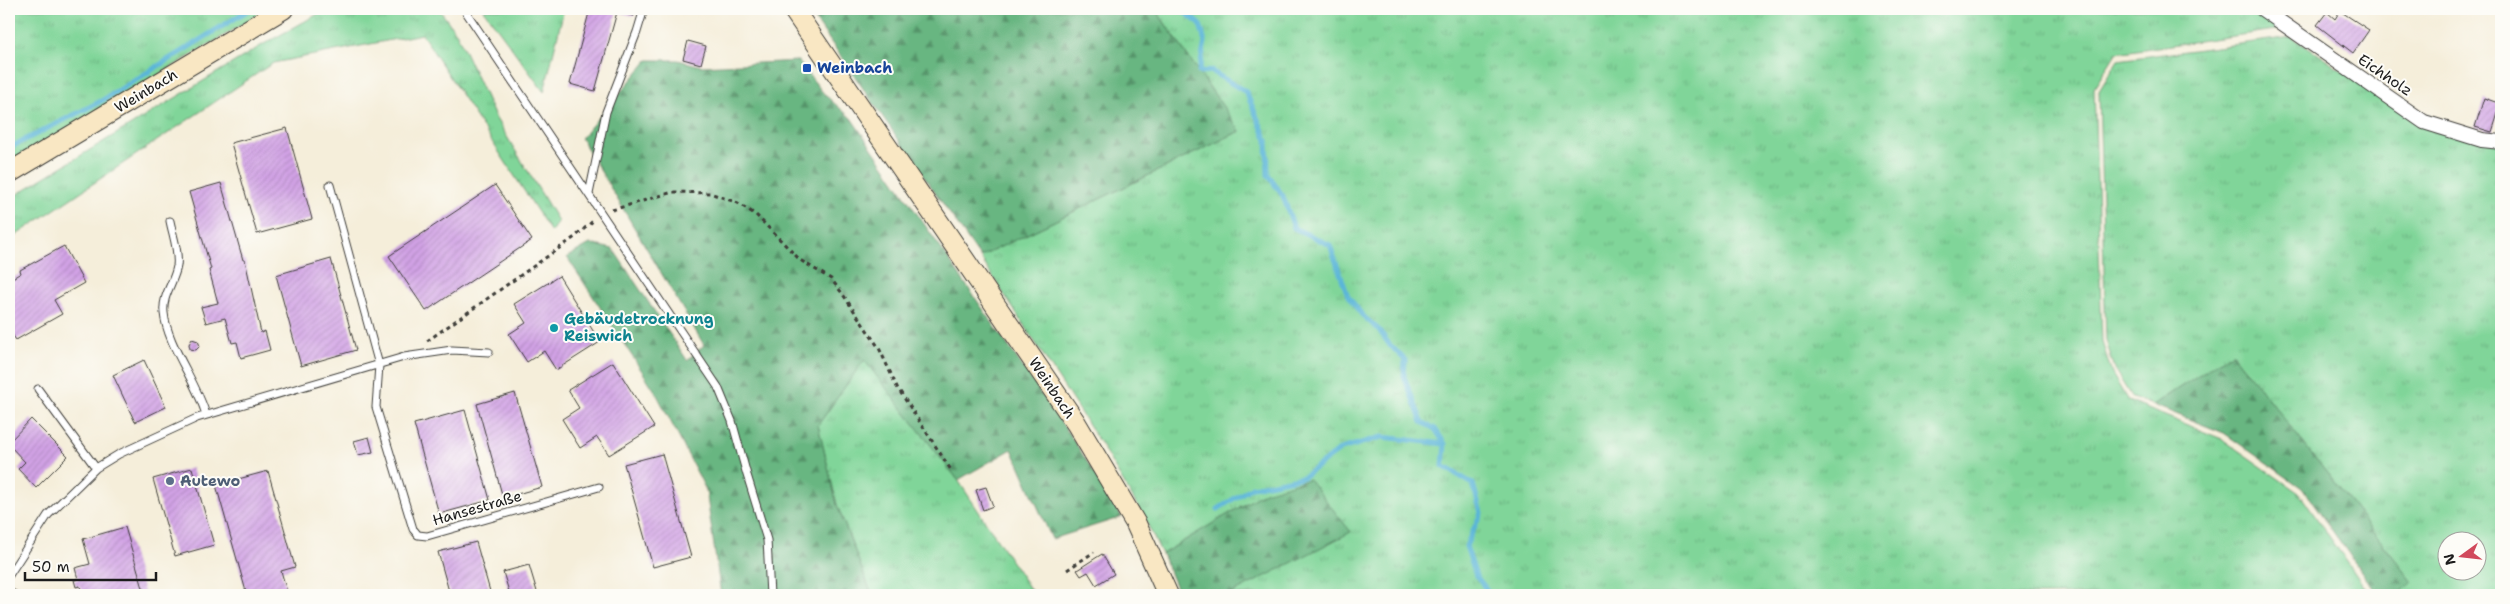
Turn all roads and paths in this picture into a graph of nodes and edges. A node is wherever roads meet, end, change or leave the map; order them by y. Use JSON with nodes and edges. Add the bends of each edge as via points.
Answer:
{"nodes":[{"id":1,"x":283,"y":9,"type":"edge"},
{"id":2,"x":464,"y":9,"type":"edge"},
{"id":3,"x":644,"y":9,"type":"edge"},
{"id":4,"x":792,"y":9,"type":"edge"},
{"id":5,"x":2262,"y":9,"type":"edge"},
{"id":6,"x":2501,"y":142,"type":"edge"},
{"id":7,"x":9,"y":173,"type":"edge"},
{"id":8,"x":330,"y":186,"type":"dead end"},
{"id":9,"x":589,"y":194,"type":"junction"},
{"id":10,"x":602,"y":214,"type":"junction"},
{"id":11,"x":170,"y":221,"type":"dead end"},
{"id":12,"x":489,"y":352,"type":"dead end"},
{"id":13,"x":404,"y":357,"type":"junction"},
{"id":14,"x":379,"y":365,"type":"junction"},
{"id":15,"x":38,"y":389,"type":"dead end"},
{"id":16,"x":206,"y":415,"type":"junction"},
{"id":17,"x":96,"y":468,"type":"junction"},
{"id":18,"x":951,"y":470,"type":"dead end"},
{"id":19,"x":598,"y":487,"type":"dead end"},
{"id":20,"x":1094,"y":552,"type":"dead end"},
{"id":21,"x":1067,"y":570,"type":"dead end"},
{"id":22,"x":9,"y":575,"type":"edge"},
{"id":23,"x":9,"y":592,"type":"edge"},
{"id":24,"x":15,"y":595,"type":"edge"},
{"id":25,"x":770,"y":595,"type":"edge"},
{"id":26,"x":1168,"y":595,"type":"edge"}],
"edges":[{"from":1,"to":7,"type":"main road","name":"Weinbach"},
{"from":2,"to":9,"type":"lane"},
{"from":3,"to":9,"type":"lane","via":[[606,112]]},
{"from":4,"to":26,"type":"main road","name":"Weinbach","via":[[1076,423],[1136,524]]},
{"from":5,"to":6,"type":"street","name":"Eichholz","via":[[2424,122],[2482,140]]},
{"from":8,"to":14,"type":"lane","name":"Hansestraße"},
{"from":9,"to":10,"type":"lane"},
{"from":10,"to":13,"type":"path","via":[[575,237]]},
{"from":10,"to":18,"type":"path","via":[[673,192],[710,192],[738,203],[756,215],[800,260],[831,279],[842,293],[879,348],[897,387]]},
{"from":10,"to":25,"type":"lane","via":[[718,388],[732,421],[767,540]]},
{"from":11,"to":16,"type":"lane","via":[[178,255],[177,268],[164,301],[164,315],[171,337],[201,396]]},
{"from":12,"to":13,"type":"lane","via":[[452,350]]},
{"from":13,"to":14,"type":"lane"},
{"from":14,"to":16,"type":"lane"},
{"from":14,"to":19,"type":"lane","name":"Hansestraße","via":[[376,407],[413,529],[418,535],[428,536]]},
{"from":15,"to":17,"type":"lane"},
{"from":16,"to":17,"type":"lane","via":[[119,454]]},
{"from":17,"to":22,"type":"lane","via":[[48,515]]},
{"from":20,"to":21,"type":"path"},
{"from":23,"to":24,"type":"lane"}]}
